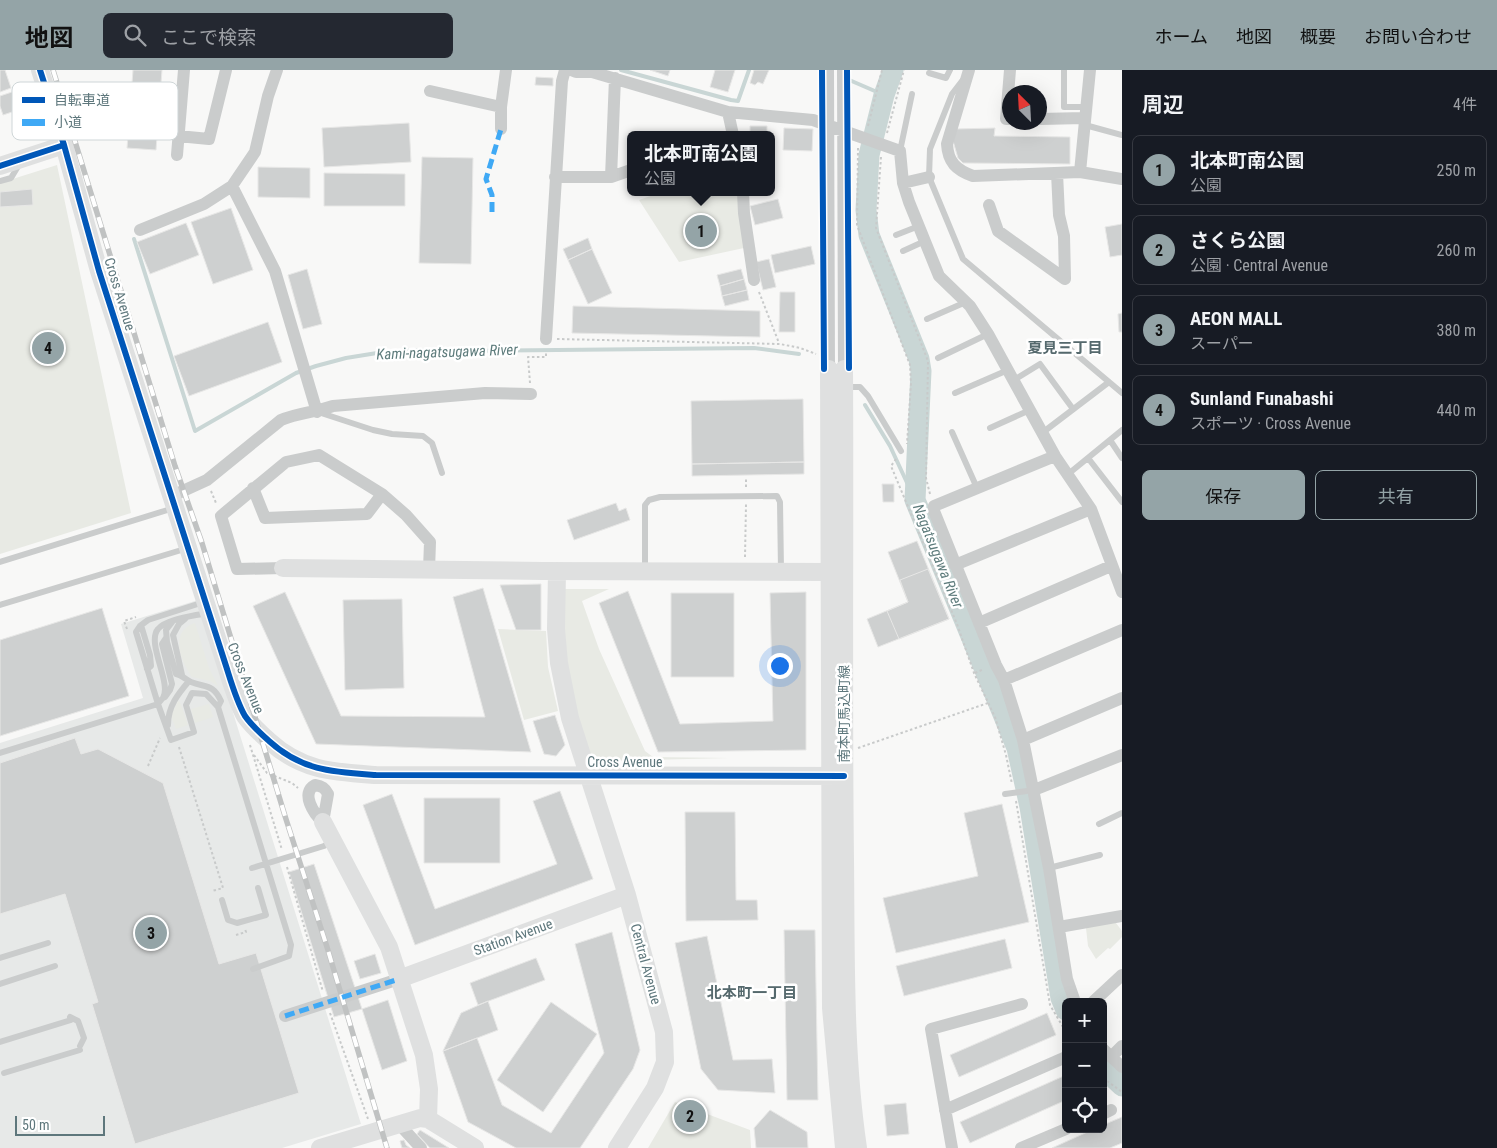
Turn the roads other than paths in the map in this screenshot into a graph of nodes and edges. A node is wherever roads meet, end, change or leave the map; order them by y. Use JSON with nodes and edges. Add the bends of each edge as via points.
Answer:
{"nodes":[{"id":1,"x":40,"y":70,"type":"edge"},
{"id":2,"x":184,"y":70,"type":"edge"},
{"id":3,"x":226,"y":70,"type":"edge"},
{"id":4,"x":277,"y":70,"type":"edge"},
{"id":5,"x":506,"y":70,"type":"edge"},
{"id":6,"x":565,"y":70,"type":"edge"},
{"id":7,"x":571,"y":70,"type":"edge"},
{"id":8,"x":828,"y":70,"type":"edge"},
{"id":9,"x":843,"y":70,"type":"edge"},
{"id":10,"x":950,"y":70,"type":"edge"},
{"id":11,"x":1010,"y":70,"type":"edge"},
{"id":12,"x":1064,"y":70,"type":"edge"},
{"id":13,"x":1090,"y":70,"type":"edge"},
{"id":14,"x":584,"y":71,"type":"edge"},
{"id":15,"x":969,"y":71,"type":"edge"},
{"id":16,"x":929,"y":73,"type":"dead end"},
{"id":17,"x":614,"y":78,"type":"junction"},
{"id":18,"x":44,"y":82,"type":"edge"},
{"id":19,"x":1009,"y":85,"type":"edge"},
{"id":20,"x":430,"y":91,"type":"dead end"},
{"id":21,"x":912,"y":94,"type":"dead end"},
{"id":22,"x":501,"y":107,"type":"junction"},
{"id":23,"x":728,"y":112,"type":"junction"},
{"id":24,"x":1085,"y":116,"type":"junction"},
{"id":25,"x":1047,"y":119,"type":"edge"},
{"id":26,"x":828,"y":125,"type":"junction"},
{"id":27,"x":501,"y":129,"type":"dead end"},
{"id":28,"x":843,"y":130,"type":"junction"},
{"id":29,"x":732,"y":131,"type":"edge"},
{"id":30,"x":1122,"y":135,"type":"edge"},
{"id":31,"x":178,"y":136,"type":"joint"},
{"id":32,"x":62,"y":140,"type":"edge"},
{"id":33,"x":178,"y":140,"type":"edge"},
{"id":34,"x":64,"y":146,"type":"junction"},
{"id":35,"x":900,"y":150,"type":"junction"},
{"id":36,"x":177,"y":155,"type":"dead end"},
{"id":37,"x":24,"y":158,"type":"junction"},
{"id":38,"x":0,"y":166,"type":"edge"},
{"id":39,"x":627,"y":171,"type":"edge"},
{"id":40,"x":1080,"y":172,"type":"junction"},
{"id":41,"x":1057,"y":173,"type":"junction"},
{"id":42,"x":555,"y":177,"type":"junction"},
{"id":43,"x":611,"y":177,"type":"junction"},
{"id":44,"x":929,"y":177,"type":"junction"},
{"id":45,"x":1122,"y":179,"type":"edge"},
{"id":46,"x":0,"y":181,"type":"edge"},
{"id":47,"x":903,"y":182,"type":"junction"},
{"id":48,"x":232,"y":186,"type":"junction"},
{"id":49,"x":743,"y":196,"type":"edge"},
{"id":50,"x":989,"y":205,"type":"dead end"},
{"id":51,"x":919,"y":226,"type":"junction"},
{"id":52,"x":140,"y":230,"type":"dead end"},
{"id":53,"x":896,"y":235,"type":"dead end"},
{"id":54,"x":925,"y":241,"type":"junction"},
{"id":55,"x":903,"y":251,"type":"dead end"},
{"id":56,"x":754,"y":280,"type":"road end"},
{"id":57,"x":966,"y":302,"type":"junction"},
{"id":58,"x":927,"y":319,"type":"dead end"},
{"id":59,"x":988,"y":334,"type":"junction"},
{"id":60,"x":546,"y":340,"type":"road end"},
{"id":61,"x":938,"y":358,"type":"dead end"},
{"id":62,"x":831,"y":365,"type":"junction"},
{"id":63,"x":1011,"y":375,"type":"junction"},
{"id":64,"x":1109,"y":382,"type":"junction"},
{"id":65,"x":837,"y":387,"type":"junction"},
{"id":66,"x":955,"y":393,"type":"dead end"},
{"id":67,"x":1122,"y":393,"type":"edge"},
{"id":68,"x":531,"y":394,"type":"road end"},
{"id":69,"x":1073,"y":409,"type":"junction"},
{"id":70,"x":1030,"y":410,"type":"junction"},
{"id":71,"x":317,"y":412,"type":"junction"},
{"id":72,"x":990,"y":428,"type":"dead end"},
{"id":73,"x":1122,"y":430,"type":"edge"},
{"id":74,"x":952,"y":432,"type":"dead end"},
{"id":75,"x":1042,"y":433,"type":"junction"},
{"id":76,"x":1110,"y":440,"type":"junction"},
{"id":77,"x":900,"y":453,"type":"road end"},
{"id":78,"x":1055,"y":456,"type":"junction"},
{"id":79,"x":1088,"y":458,"type":"junction"},
{"id":80,"x":1122,"y":458,"type":"edge"},
{"id":81,"x":442,"y":473,"type":"dead end"},
{"id":82,"x":1067,"y":475,"type":"junction"},
{"id":83,"x":253,"y":488,"type":"junction"},
{"id":84,"x":977,"y":488,"type":"junction"},
{"id":85,"x":382,"y":494,"type":"junction"},
{"id":86,"x":174,"y":502,"type":"junction"},
{"id":87,"x":1122,"y":502,"type":"edge"},
{"id":88,"x":1091,"y":509,"type":"junction"},
{"id":89,"x":189,"y":548,"type":"junction"},
{"id":90,"x":0,"y":562,"type":"edge"},
{"id":91,"x":954,"y":565,"type":"junction"},
{"id":92,"x":1111,"y":566,"type":"junction"},
{"id":93,"x":283,"y":568,"type":"joint"},
{"id":94,"x":429,"y":570,"type":"junction"},
{"id":95,"x":557,"y":571,"type":"junction"},
{"id":96,"x":645,"y":571,"type":"junction"},
{"id":97,"x":781,"y":572,"type":"junction"},
{"id":98,"x":829,"y":572,"type":"junction"},
{"id":99,"x":1122,"y":592,"type":"edge"},
{"id":100,"x":0,"y":605,"type":"edge"},
{"id":101,"x":207,"y":607,"type":"junction"},
{"id":102,"x":188,"y":617,"type":"junction"},
{"id":103,"x":173,"y":621,"type":"junction"},
{"id":104,"x":979,"y":623,"type":"junction"},
{"id":105,"x":1122,"y":630,"type":"edge"},
{"id":106,"x":166,"y":638,"type":"junction"},
{"id":107,"x":182,"y":675,"type":"junction"},
{"id":108,"x":1004,"y":680,"type":"junction"},
{"id":109,"x":189,"y":681,"type":"junction"},
{"id":110,"x":164,"y":698,"type":"junction"},
{"id":111,"x":1122,"y":698,"type":"edge"},
{"id":112,"x":159,"y":706,"type":"junction"},
{"id":113,"x":218,"y":707,"type":"junction"},
{"id":114,"x":168,"y":731,"type":"junction"},
{"id":115,"x":1023,"y":740,"type":"junction"},
{"id":116,"x":0,"y":753,"type":"edge"},
{"id":117,"x":1122,"y":755,"type":"edge"},
{"id":118,"x":0,"y":757,"type":"edge"},
{"id":119,"x":588,"y":774,"type":"junction"},
{"id":120,"x":837,"y":776,"type":"junction"},
{"id":121,"x":1034,"y":790,"type":"junction"},
{"id":122,"x":1005,"y":794,"type":"dead end"},
{"id":123,"x":1122,"y":813,"type":"edge"},
{"id":124,"x":323,"y":822,"type":"junction"},
{"id":125,"x":1099,"y":824,"type":"dead end"},
{"id":126,"x":333,"y":841,"type":"junction"},
{"id":127,"x":1100,"y":855,"type":"dead end"},
{"id":128,"x":252,"y":868,"type":"dead end"},
{"id":129,"x":1049,"y":868,"type":"junction"},
{"id":130,"x":258,"y":888,"type":"dead end"},
{"id":131,"x":627,"y":895,"type":"junction"},
{"id":132,"x":222,"y":900,"type":"dead end"},
{"id":133,"x":1120,"y":920,"type":"edge"},
{"id":134,"x":1059,"y":927,"type":"junction"},
{"id":135,"x":48,"y":943,"type":"dead end"},
{"id":136,"x":0,"y":958,"type":"edge"},
{"id":137,"x":55,"y":966,"type":"dead end"},
{"id":138,"x":253,"y":969,"type":"dead end"},
{"id":139,"x":1122,"y":975,"type":"edge"},
{"id":140,"x":399,"y":980,"type":"junction"},
{"id":141,"x":0,"y":984,"type":"edge"},
{"id":142,"x":1074,"y":998,"type":"edge"},
{"id":143,"x":1097,"y":998,"type":"edge"},
{"id":144,"x":1022,"y":1004,"type":"dead end"},
{"id":145,"x":286,"y":1016,"type":"dead end"},
{"id":146,"x":0,"y":1042,"type":"edge"},
{"id":147,"x":1122,"y":1046,"type":"edge"},
{"id":148,"x":1107,"y":1053,"type":"edge"},
{"id":149,"x":1062,"y":1059,"type":"edge"},
{"id":150,"x":1122,"y":1067,"type":"edge"},
{"id":151,"x":4,"y":1073,"type":"dead end"},
{"id":152,"x":945,"y":1110,"type":"junction"},
{"id":153,"x":428,"y":1119,"type":"junction"},
{"id":154,"x":399,"y":1124,"type":"junction"},
{"id":155,"x":848,"y":1128,"type":"junction"},
{"id":156,"x":1062,"y":1131,"type":"edge"},
{"id":157,"x":320,"y":1148,"type":"edge"},
{"id":158,"x":421,"y":1148,"type":"edge"},
{"id":159,"x":475,"y":1148,"type":"edge"},
{"id":160,"x":617,"y":1148,"type":"edge"},
{"id":161,"x":844,"y":1148,"type":"edge"},
{"id":162,"x":858,"y":1148,"type":"edge"},
{"id":163,"x":952,"y":1148,"type":"edge"},
{"id":164,"x":1021,"y":1148,"type":"edge"}],
"edges":[{"from":1,"to":18,"type":"street","name":"Cross Avenue"},
{"from":2,"to":31,"type":"street"},
{"from":3,"to":31,"type":"street","via":[[209,139]]},
{"from":4,"to":48,"type":"street","via":[[255,152]]},
{"from":5,"to":22,"type":"street"},
{"from":6,"to":42,"type":"street"},
{"from":7,"to":14,"type":"street"},
{"from":8,"to":26,"type":"street"},
{"from":9,"to":28,"type":"street"},
{"from":10,"to":16,"type":"lane","via":[[946,78]]},
{"from":11,"to":19,"type":"street"},
{"from":12,"to":24,"type":"lane","via":[[1064,107]]},
{"from":13,"to":24,"type":"street"},
{"from":14,"to":17,"type":"street"},
{"from":15,"to":41,"type":"street","via":[[947,144],[951,163],[973,176]]},
{"from":15,"to":44,"type":"lane","via":[[952,94],[930,149]]},
{"from":17,"to":23,"type":"street"},
{"from":17,"to":43,"type":"street"},
{"from":20,"to":22,"type":"street"},
{"from":21,"to":35,"type":"lane"},
{"from":22,"to":27,"type":"street"},
{"from":23,"to":26,"type":"street","via":[[813,120]]},
{"from":23,"to":29,"type":"street"},
{"from":24,"to":25,"type":"street"},
{"from":24,"to":30,"type":"lane"},
{"from":24,"to":40,"type":"street"},
{"from":26,"to":28,"type":"street"},
{"from":26,"to":62,"type":"street"},
{"from":28,"to":35,"type":"street"},
{"from":28,"to":62,"type":"street"},
{"from":32,"to":34,"type":"street","name":"Cross Avenue"},
{"from":33,"to":36,"type":"street"},
{"from":34,"to":37,"type":"street"},
{"from":34,"to":86,"type":"street","name":"Cross Avenue","via":[[99,271]]},
{"from":35,"to":47,"type":"street"},
{"from":37,"to":38,"type":"street"},
{"from":37,"to":46,"type":"lane","via":[[11,178]]},
{"from":39,"to":43,"type":"street"},
{"from":40,"to":41,"type":"street"},
{"from":40,"to":45,"type":"street"},
{"from":41,"to":50,"type":"street","via":[[1065,279],[998,231]]},
{"from":42,"to":43,"type":"street"},
{"from":42,"to":60,"type":"street"},
{"from":44,"to":47,"type":"street"},
{"from":44,"to":64,"type":"lane","via":[[963,259]]},
{"from":47,"to":51,"type":"street"},
{"from":48,"to":52,"type":"street","via":[[204,204]]},
{"from":48,"to":71,"type":"street","via":[[275,271]]},
{"from":49,"to":56,"type":"street"},
{"from":51,"to":53,"type":"lane"},
{"from":51,"to":54,"type":"street"},
{"from":54,"to":55,"type":"lane"},
{"from":54,"to":57,"type":"street","via":[[940,276]]},
{"from":57,"to":58,"type":"lane"},
{"from":57,"to":59,"type":"street"},
{"from":59,"to":61,"type":"lane"},
{"from":59,"to":63,"type":"street"},
{"from":62,"to":65,"type":"street","name":"南本町馬込町線"},
{"from":63,"to":66,"type":"lane"},
{"from":63,"to":69,"type":"lane","via":[[1040,364]]},
{"from":63,"to":70,"type":"street"},
{"from":64,"to":67,"type":"lane"},
{"from":64,"to":69,"type":"lane"},
{"from":65,"to":77,"type":"lane","via":[[860,387]]},
{"from":65,"to":98,"type":"street","name":"南本町馬込町線"},
{"from":65,"to":120,"type":"street","name":"南本町馬込町線"},
{"from":68,"to":71,"type":"street","via":[[485,393],[352,404]]},
{"from":69,"to":75,"type":"lane"},
{"from":70,"to":72,"type":"lane"},
{"from":70,"to":75,"type":"street"},
{"from":71,"to":81,"type":"lane","via":[[373,430],[423,436],[432,443]]},
{"from":71,"to":86,"type":"street","via":[[281,420],[207,480]]},
{"from":73,"to":76,"type":"lane"},
{"from":74,"to":84,"type":"lane"},
{"from":75,"to":78,"type":"street"},
{"from":76,"to":79,"type":"lane"},
{"from":76,"to":80,"type":"lane"},
{"from":78,"to":82,"type":"street"},
{"from":78,"to":84,"type":"street"},
{"from":79,"to":82,"type":"lane"},
{"from":79,"to":87,"type":"lane"},
{"from":82,"to":88,"type":"street"},
{"from":83,"to":85,"type":"street","via":[[286,462],[320,455]]},
{"from":83,"to":85,"type":"street","via":[[265,518],[367,514]]},
{"from":83,"to":93,"type":"street","via":[[221,516],[237,568]]},
{"from":84,"to":91,"type":"street","via":[[934,506]]},
{"from":85,"to":94,"type":"street","via":[[430,542]]},
{"from":86,"to":89,"type":"street","name":"Cross Avenue"},
{"from":86,"to":90,"type":"lane"},
{"from":88,"to":91,"type":"street"},
{"from":88,"to":92,"type":"street"},
{"from":89,"to":100,"type":"lane"},
{"from":89,"to":101,"type":"street","name":"Cross Avenue"},
{"from":91,"to":104,"type":"street"},
{"from":92,"to":99,"type":"street"},
{"from":92,"to":104,"type":"street"},
{"from":93,"to":94,"type":"street"},
{"from":94,"to":95,"type":"street"},
{"from":95,"to":96,"type":"street"},
{"from":95,"to":119,"type":"street","name":"Central Avenue","via":[[559,663],[570,718]]},
{"from":96,"to":97,"type":"street"},
{"from":96,"to":97,"type":"lane","via":[[645,506],[649,500],[660,497],[777,496],[780,502]]},
{"from":97,"to":98,"type":"street"},
{"from":98,"to":120,"type":"street","name":"南本町馬込町線"},
{"from":101,"to":102,"type":"lane"},
{"from":101,"to":112,"type":"lane","via":[[148,620],[136,632]]},
{"from":101,"to":119,"type":"street","name":"Cross Avenue","via":[[245,715],[253,727],[278,749],[300,763],[331,771],[376,775]]},
{"from":102,"to":103,"type":"lane"},
{"from":102,"to":107,"type":"lane","via":[[173,635]]},
{"from":103,"to":106,"type":"lane","via":[[166,630]]},
{"from":103,"to":110,"type":"lane","via":[[157,629],[155,637],[166,688]]},
{"from":104,"to":108,"type":"street"},
{"from":105,"to":108,"type":"street"},
{"from":106,"to":107,"type":"lane","via":[[176,674]]},
{"from":106,"to":110,"type":"lane","via":[[162,644],[172,684]]},
{"from":107,"to":109,"type":"lane"},
{"from":108,"to":115,"type":"street"},
{"from":109,"to":113,"type":"lane","via":[[216,691],[221,701]]},
{"from":109,"to":114,"type":"lane","via":[[170,707]]},
{"from":110,"to":112,"type":"lane"},
{"from":111,"to":115,"type":"street"},
{"from":112,"to":114,"type":"lane"},
{"from":112,"to":116,"type":"lane"},
{"from":112,"to":118,"type":"lane"},
{"from":113,"to":114,"type":"lane","via":[[206,694],[192,693],[186,705],[194,732],[171,740]]},
{"from":113,"to":138,"type":"lane","via":[[291,945],[289,956]]},
{"from":115,"to":121,"type":"street"},
{"from":117,"to":121,"type":"street"},
{"from":119,"to":120,"type":"street","name":"Cross Avenue"},
{"from":119,"to":131,"type":"street","name":"Central Avenue"},
{"from":120,"to":155,"type":"street","name":"南本町馬込町線","via":[[839,1008]]},
{"from":121,"to":122,"type":"lane"},
{"from":121,"to":129,"type":"street"},
{"from":123,"to":125,"type":"lane"},
{"from":124,"to":124,"type":"street","via":[[317,817],[307,792],[315,785],[328,794]]},
{"from":124,"to":126,"type":"street"},
{"from":126,"to":128,"type":"lane"},
{"from":126,"to":140,"type":"street","via":[[388,947]]},
{"from":127,"to":129,"type":"lane"},
{"from":129,"to":134,"type":"street"},
{"from":130,"to":132,"type":"lane","via":[[266,915],[238,923],[228,920]]},
{"from":131,"to":140,"type":"street","name":"Station Avenue"},
{"from":131,"to":160,"type":"street","name":"Central Avenue","via":[[664,1032],[664,1062],[655,1088]]},
{"from":133,"to":134,"type":"street"},
{"from":134,"to":142,"type":"street","via":[[1067,980]]},
{"from":135,"to":136,"type":"lane"},
{"from":137,"to":141,"type":"lane"},
{"from":139,"to":143,"type":"street"},
{"from":140,"to":145,"type":"street"},
{"from":140,"to":153,"type":"street","via":[[428,1072]]},
{"from":144,"to":152,"type":"street","via":[[931,1029]]},
{"from":146,"to":151,"type":"lane","via":[[71,1018],[78,1021],[84,1038],[80,1048]]},
{"from":147,"to":148,"type":"street"},
{"from":148,"to":150,"type":"street"},
{"from":149,"to":152,"type":"street"},
{"from":152,"to":163,"type":"street"},
{"from":153,"to":154,"type":"street"},
{"from":153,"to":159,"type":"street"},
{"from":154,"to":157,"type":"street"},
{"from":154,"to":158,"type":"street"},
{"from":155,"to":161,"type":"street","name":"南本町馬込町線"},
{"from":155,"to":162,"type":"street","name":"南本町馬込町線"},
{"from":156,"to":164,"type":"street"}]}
